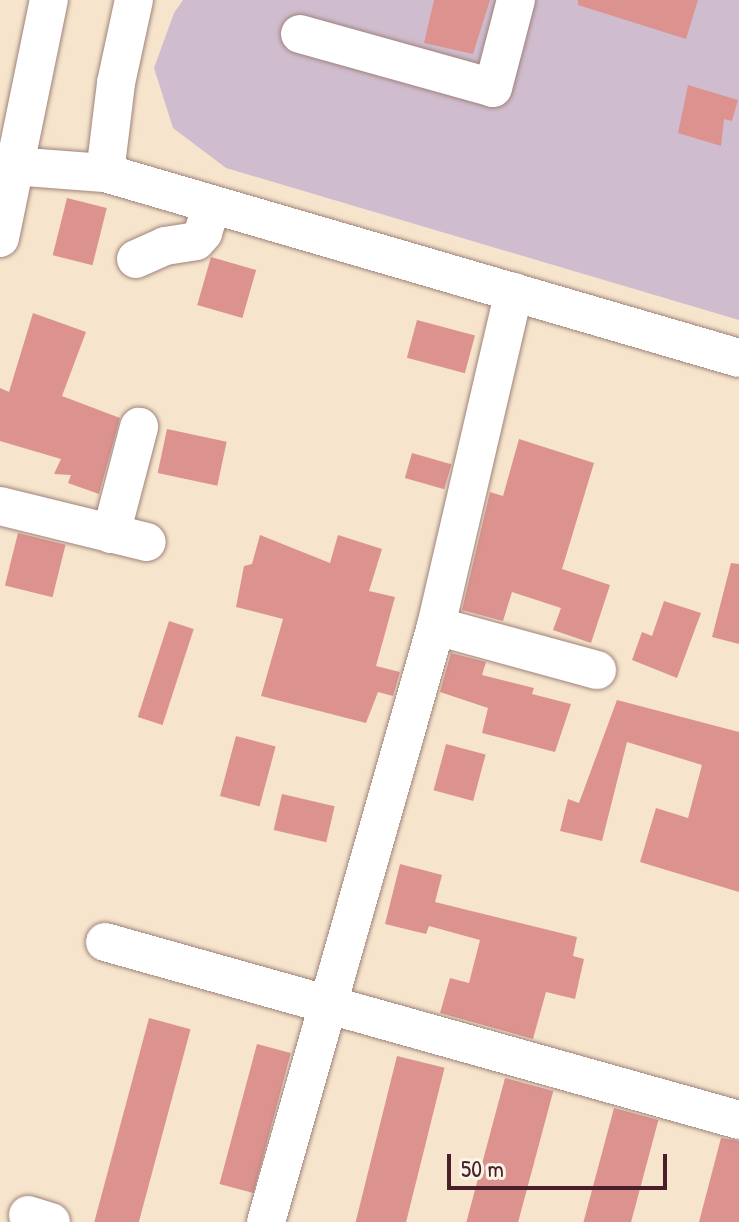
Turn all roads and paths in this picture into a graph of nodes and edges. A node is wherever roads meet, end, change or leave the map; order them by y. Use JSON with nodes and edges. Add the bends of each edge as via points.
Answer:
{"nodes":[{"id":1,"x":49,"y":0,"type":"edge"},
{"id":2,"x":134,"y":0,"type":"edge"},
{"id":3,"x":516,"y":0,"type":"edge"},
{"id":4,"x":300,"y":34,"type":"dead end"},
{"id":5,"x":8,"y":165,"type":"edge"},
{"id":6,"x":105,"y":173,"type":"junction"},
{"id":7,"x":212,"y":204,"type":"junction"},
{"id":8,"x":0,"y":238,"type":"edge"},
{"id":9,"x":136,"y":259,"type":"dead end"},
{"id":10,"x":514,"y":292,"type":"junction"},
{"id":11,"x":739,"y":358,"type":"edge"},
{"id":12,"x":139,"y":427,"type":"dead end"},
{"id":13,"x":0,"y":506,"type":"edge"},
{"id":14,"x":436,"y":626,"type":"junction"},
{"id":15,"x":597,"y":670,"type":"dead end"},
{"id":16,"x":105,"y":942,"type":"dead end"},
{"id":17,"x":329,"y":1004,"type":"junction"},
{"id":18,"x":739,"y":1120,"type":"edge"},
{"id":19,"x":266,"y":1222,"type":"edge"}],
"edges":[{"from":1,"to":5,"type":"street"},
{"from":2,"to":6,"type":"street","via":[[116,83]]},
{"from":3,"to":4,"type":"street","via":[[493,88]]},
{"from":5,"to":6,"type":"street"},
{"from":5,"to":8,"type":"street"},
{"from":6,"to":7,"type":"street"},
{"from":7,"to":9,"type":"street","via":[[196,241],[165,246]]},
{"from":7,"to":10,"type":"street"},
{"from":10,"to":11,"type":"street"},
{"from":10,"to":14,"type":"street"},
{"from":12,"to":13,"type":"street","via":[[129,538]]},
{"from":14,"to":15,"type":"street"},
{"from":14,"to":17,"type":"street"},
{"from":16,"to":17,"type":"street"},
{"from":17,"to":18,"type":"street"},
{"from":17,"to":19,"type":"street"}]}
